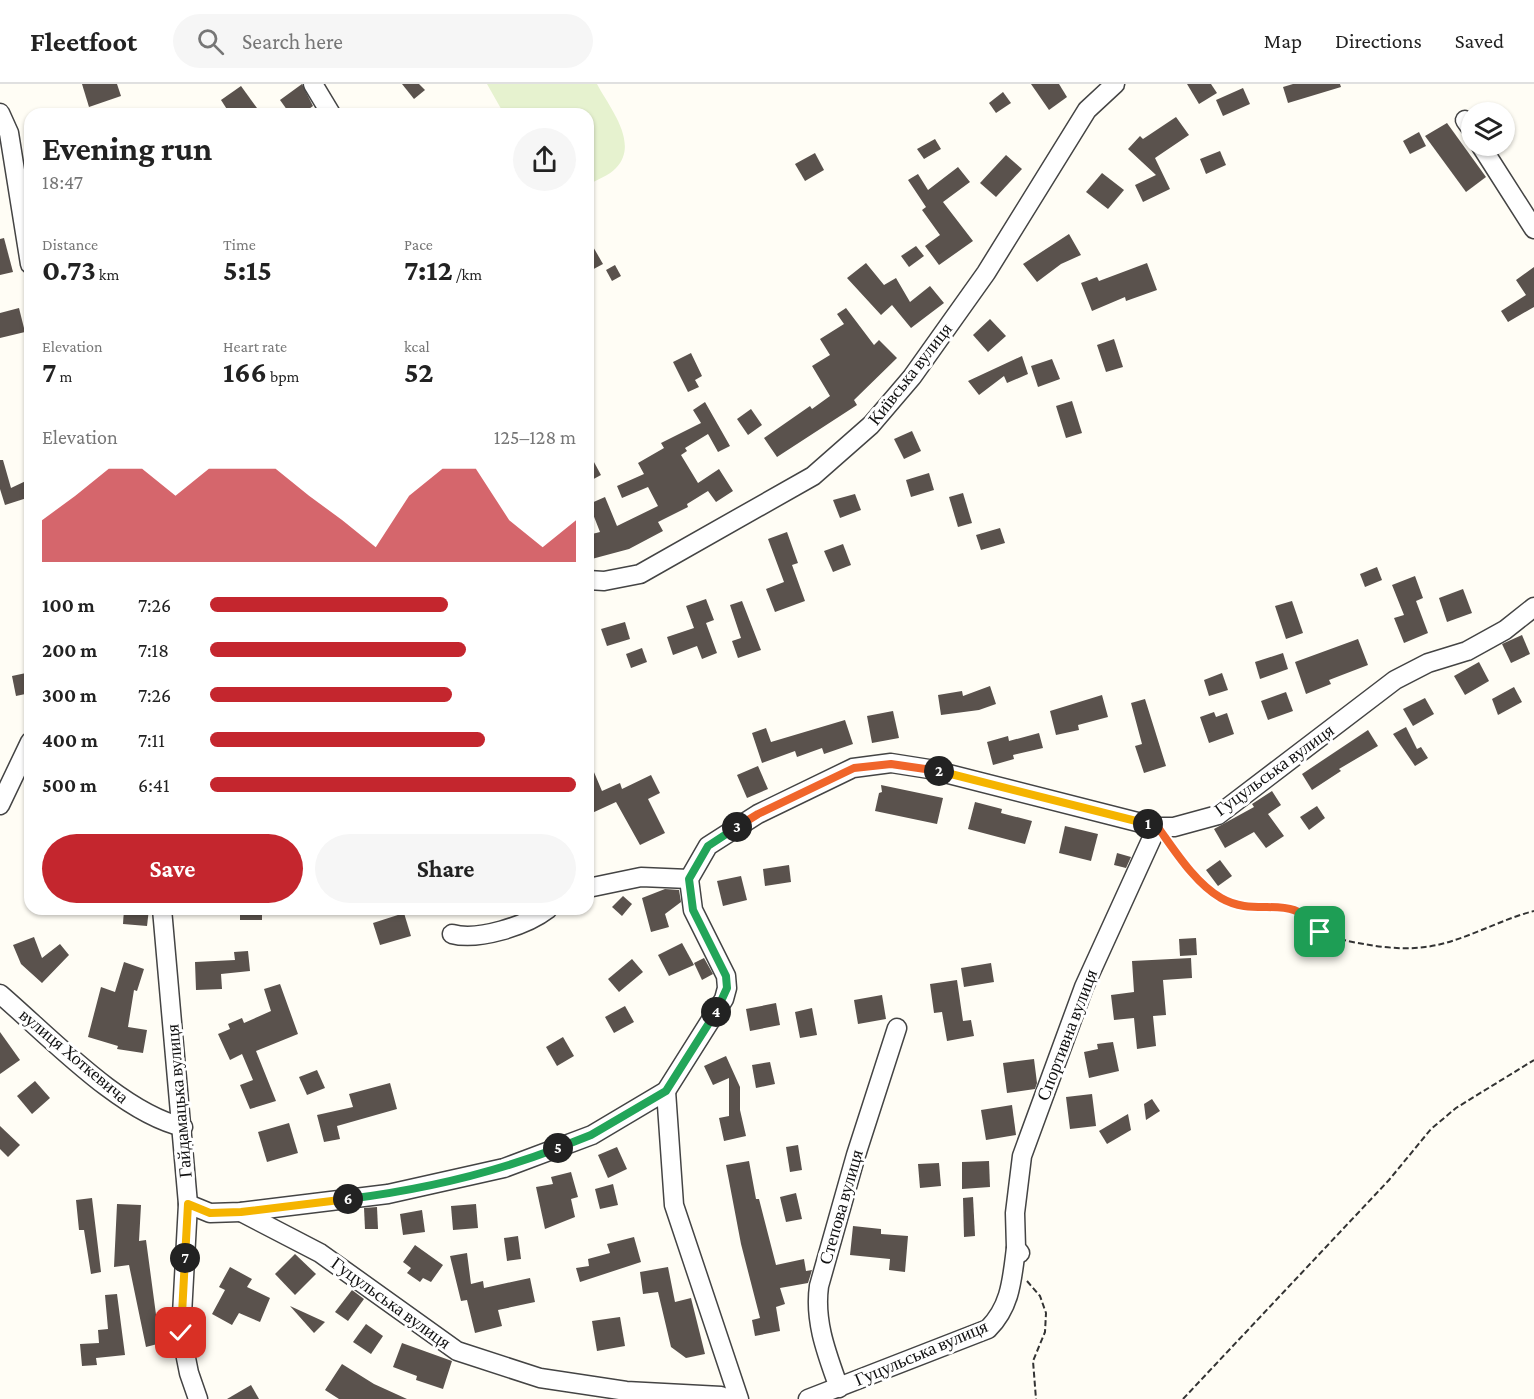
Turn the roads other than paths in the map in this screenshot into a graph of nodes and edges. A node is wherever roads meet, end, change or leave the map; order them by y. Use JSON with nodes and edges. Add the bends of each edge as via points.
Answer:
{"nodes":[{"id":1,"x":313,"y":84,"type":"edge"},
{"id":2,"x":1115,"y":84,"type":"edge"},
{"id":3,"x":327,"y":108,"type":"edge"},
{"id":4,"x":0,"y":113,"type":"edge"},
{"id":5,"x":1487,"y":156,"type":"edge"},
{"id":6,"x":24,"y":227,"type":"edge"},
{"id":7,"x":1534,"y":229,"type":"edge"},
{"id":8,"x":594,"y":580,"type":"edge"},
{"id":9,"x":1534,"y":607,"type":"edge"},
{"id":10,"x":24,"y":755,"type":"edge"},
{"id":11,"x":0,"y":805,"type":"edge"},
{"id":12,"x":1157,"y":826,"type":"junction"},
{"id":13,"x":689,"y":879,"type":"junction"},
{"id":14,"x":594,"y":887,"type":"edge"},
{"id":15,"x":163,"y":915,"type":"edge"},
{"id":16,"x":540,"y":915,"type":"edge"},
{"id":17,"x":452,"y":934,"type":"dead end"},
{"id":18,"x":0,"y":994,"type":"edge"},
{"id":19,"x":897,"y":1028,"type":"dead end"},
{"id":20,"x":666,"y":1091,"type":"junction"},
{"id":21,"x":183,"y":1126,"type":"junction"},
{"id":22,"x":188,"y":1204,"type":"junction"},
{"id":23,"x":241,"y":1212,"type":"junction"},
{"id":24,"x":1017,"y":1256,"type":"joint"},
{"id":25,"x":839,"y":1388,"type":"junction"},
{"id":26,"x":198,"y":1399,"type":"edge"},
{"id":27,"x":726,"y":1399,"type":"edge"},
{"id":28,"x":739,"y":1399,"type":"edge"},
{"id":29,"x":808,"y":1399,"type":"edge"}],
"edges":[{"from":1,"to":3,"type":"street"},
{"from":2,"to":8,"type":"street","name":"Київська вулиця","via":[[1087,110],[986,273],[912,377],[871,425],[813,476],[640,574]]},
{"from":4,"to":6,"type":"street","via":[[9,133]]},
{"from":5,"to":7,"type":"street"},
{"from":9,"to":12,"type":"street","name":"Гуцульська вулиця","via":[[1505,630],[1467,651],[1428,663],[1395,680],[1218,814],[1174,827]]},
{"from":10,"to":11,"type":"street"},
{"from":12,"to":13,"type":"street","name":"Гуцульська вулиця","via":[[929,769],[891,764],[854,768],[758,814],[708,846]]},
{"from":12,"to":24,"type":"street","name":"Спортивна вулиця","via":[[1084,987],[1022,1156],[1015,1213]]},
{"from":13,"to":14,"type":"street","via":[[641,877]]},
{"from":13,"to":20,"type":"street","name":"Гуцульська вулиця","via":[[693,910],[726,976],[727,988],[724,999]]},
{"from":15,"to":21,"type":"street","name":"Гайдамацька вулиця"},
{"from":16,"to":17,"type":"street","via":[[466,938]]},
{"from":18,"to":21,"type":"street","name":"вулиця Хоткевича","via":[[118,1096],[165,1122]]},
{"from":19,"to":25,"type":"street","name":"Степова вулиця","via":[[819,1286],[816,1306],[822,1338]]},
{"from":20,"to":23,"type":"street","name":"Гуцульська вулиця","via":[[591,1135],[504,1168],[388,1194]]},
{"from":20,"to":28,"type":"street","via":[[674,1204]]},
{"from":21,"to":22,"type":"street","name":"Гайдамацька вулиця"},
{"from":22,"to":23,"type":"street","name":"Гуцульська вулиця","via":[[210,1213]]},
{"from":22,"to":26,"type":"street","name":"Гайдамацька вулиця","via":[[181,1333]]},
{"from":23,"to":27,"type":"street","name":"Гуцульська вулиця","via":[[320,1253],[457,1351],[540,1378],[626,1391]]},
{"from":24,"to":25,"type":"street","name":"Гуцульська вулиця","via":[[1002,1316],[988,1329]]},
{"from":25,"to":29,"type":"street","name":"Гуцульська вулиця"}]}
